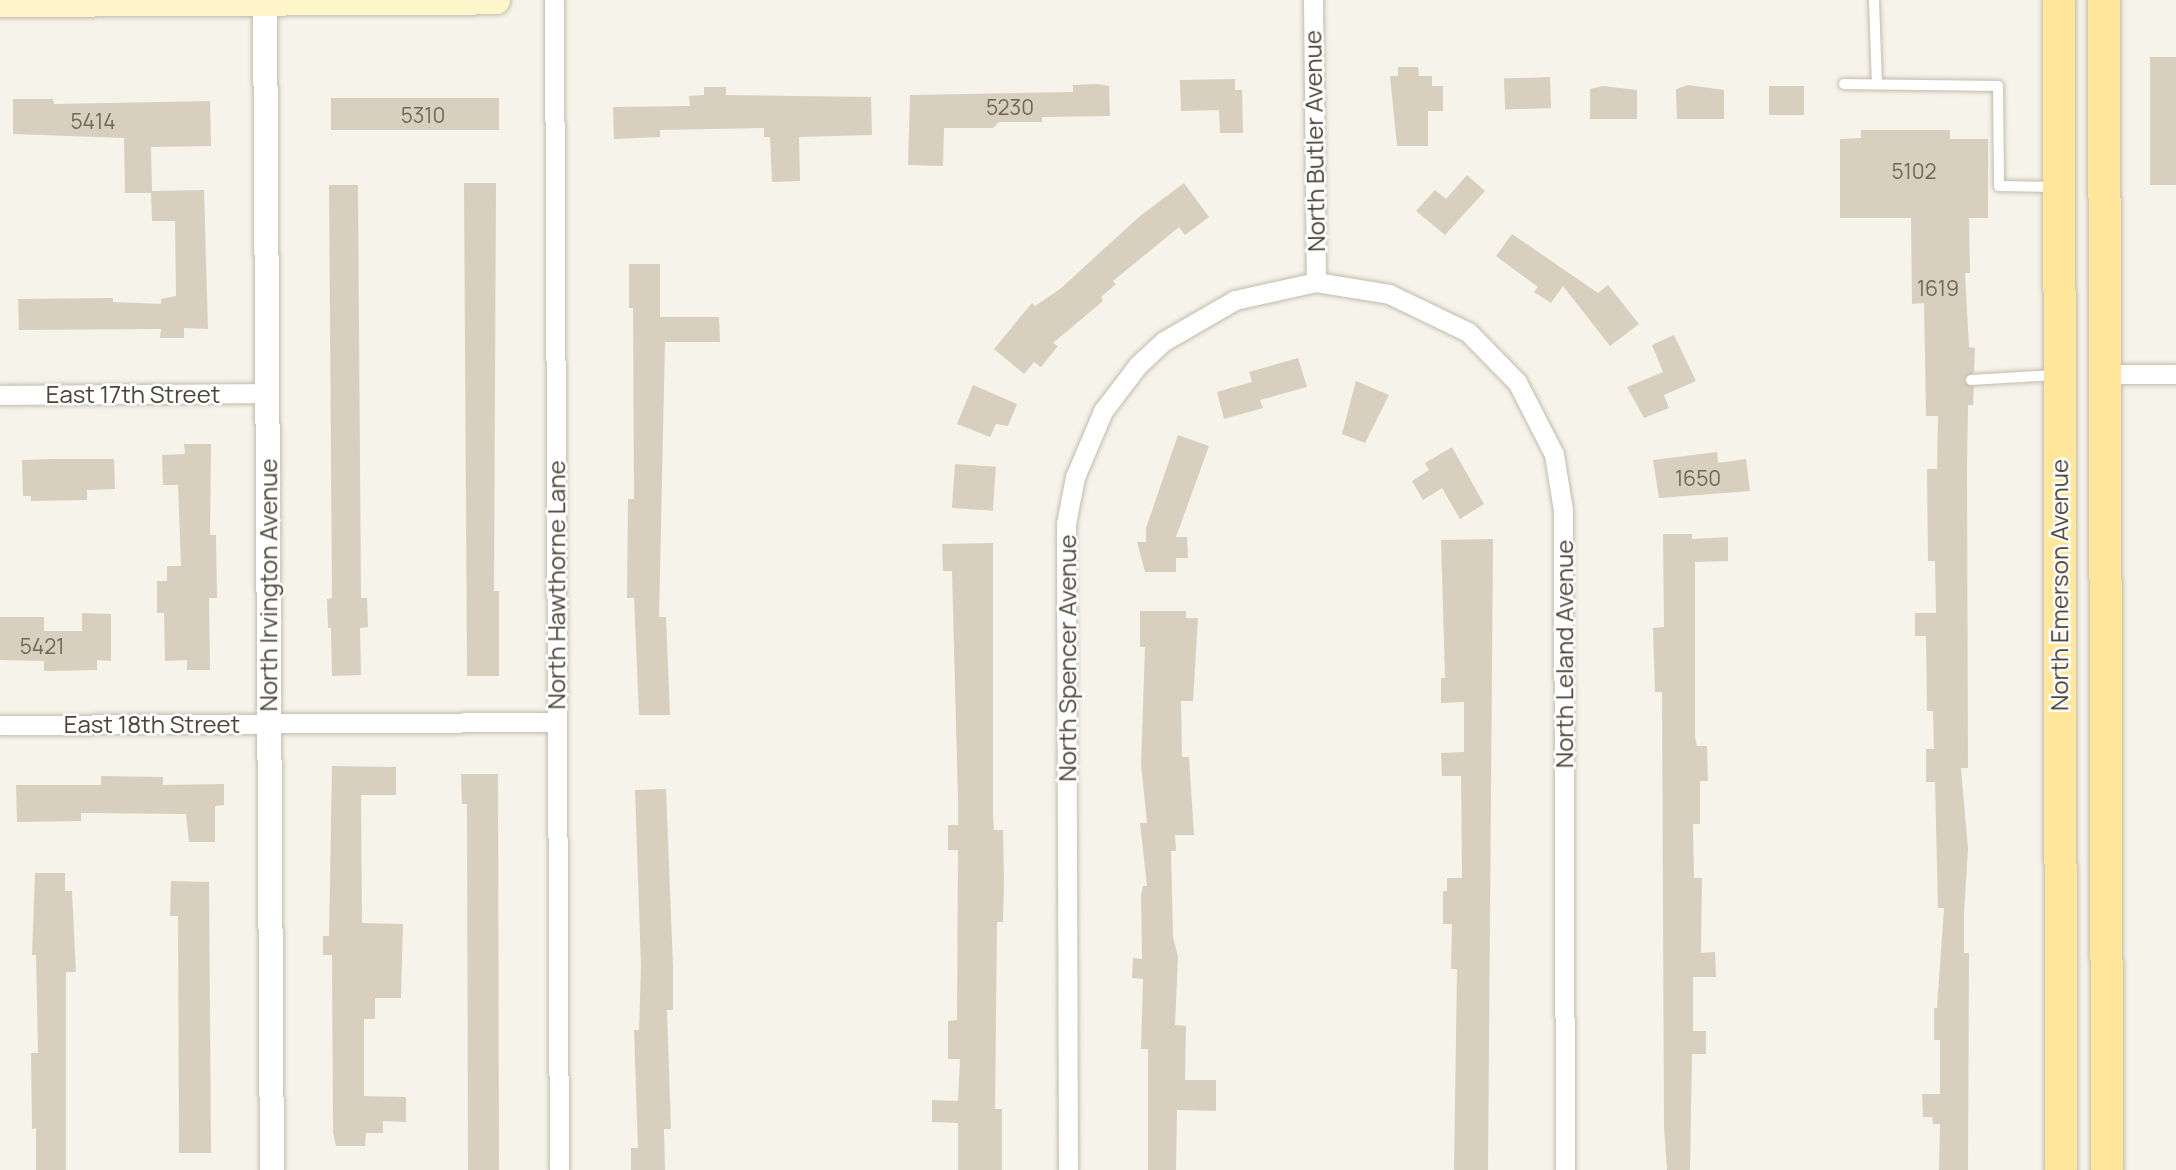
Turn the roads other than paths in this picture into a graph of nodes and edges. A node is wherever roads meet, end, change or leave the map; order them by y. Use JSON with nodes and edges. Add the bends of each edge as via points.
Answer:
{"nodes":[{"id":1,"x":265,"y":0,"type":"edge"},
{"id":2,"x":496,"y":0,"type":"edge"},
{"id":3,"x":554,"y":0,"type":"edge"},
{"id":4,"x":1313,"y":0,"type":"edge"},
{"id":5,"x":1874,"y":0,"type":"edge"},
{"id":6,"x":2059,"y":0,"type":"edge"},
{"id":7,"x":2104,"y":0,"type":"edge"},
{"id":8,"x":106,"y":1,"type":"edge"},
{"id":9,"x":139,"y":1,"type":"edge"},
{"id":10,"x":363,"y":1,"type":"edge"},
{"id":11,"x":0,"y":3,"type":"edge"},
{"id":12,"x":1844,"y":84,"type":"dead end"},
{"id":13,"x":1877,"y":84,"type":"junction"},
{"id":14,"x":2059,"y":187,"type":"junction"},
{"id":15,"x":1316,"y":282,"type":"junction"},
{"id":16,"x":2104,"y":374,"type":"junction"},
{"id":17,"x":2176,"y":374,"type":"edge"},
{"id":18,"x":2059,"y":375,"type":"junction"},
{"id":19,"x":1971,"y":380,"type":"dead end"},
{"id":20,"x":267,"y":393,"type":"junction"},
{"id":21,"x":0,"y":395,"type":"edge"},
{"id":22,"x":556,"y":722,"type":"junction"},
{"id":23,"x":269,"y":723,"type":"junction"},
{"id":24,"x":0,"y":725,"type":"edge"},
{"id":25,"x":272,"y":1170,"type":"edge"},
{"id":26,"x":559,"y":1170,"type":"edge"},
{"id":27,"x":1068,"y":1170,"type":"edge"},
{"id":28,"x":1565,"y":1170,"type":"edge"},
{"id":29,"x":2060,"y":1170,"type":"edge"},
{"id":30,"x":2106,"y":1170,"type":"edge"}],
"edges":[{"from":1,"to":9,"type":"main road"},
{"from":1,"to":10,"type":"main road"},
{"from":1,"to":20,"type":"street","name":"North Irvington Avenue"},
{"from":2,"to":10,"type":"main road"},
{"from":3,"to":22,"type":"street","name":"North Hawthorne Lane"},
{"from":4,"to":15,"type":"street","name":"North Butler Avenue"},
{"from":5,"to":13,"type":"lane"},
{"from":6,"to":14,"type":"main road","name":"North Emerson Avenue"},
{"from":7,"to":16,"type":"main road","name":"North Emerson Avenue"},
{"from":8,"to":9,"type":"main road"},
{"from":8,"to":11,"type":"main road"},
{"from":12,"to":13,"type":"lane"},
{"from":13,"to":14,"type":"lane","via":[[1998,86],[1998,186]]},
{"from":14,"to":18,"type":"main road","name":"North Emerson Avenue"},
{"from":15,"to":27,"type":"street","name":"North Spencer Avenue","via":[[1235,300],[1164,341],[1102,411],[1075,477],[1066,524]]},
{"from":15,"to":28,"type":"street","name":"North Leland Avenue","via":[[1389,294],[1468,332],[1524,391],[1554,454],[1563,510]]},
{"from":16,"to":17,"type":"street"},
{"from":16,"to":30,"type":"main road","name":"North Emerson Avenue"},
{"from":18,"to":19,"type":"lane"},
{"from":18,"to":29,"type":"main road","name":"North Emerson Avenue"},
{"from":20,"to":21,"type":"street","name":"East 17th Street"},
{"from":20,"to":23,"type":"street","name":"North Irvington Avenue"},
{"from":22,"to":23,"type":"street","name":"East 18th Street"},
{"from":22,"to":26,"type":"street","name":"North Hawthorne Lane"},
{"from":23,"to":24,"type":"street","name":"East 18th Street"},
{"from":23,"to":25,"type":"street","name":"North Irvington Avenue"}]}
